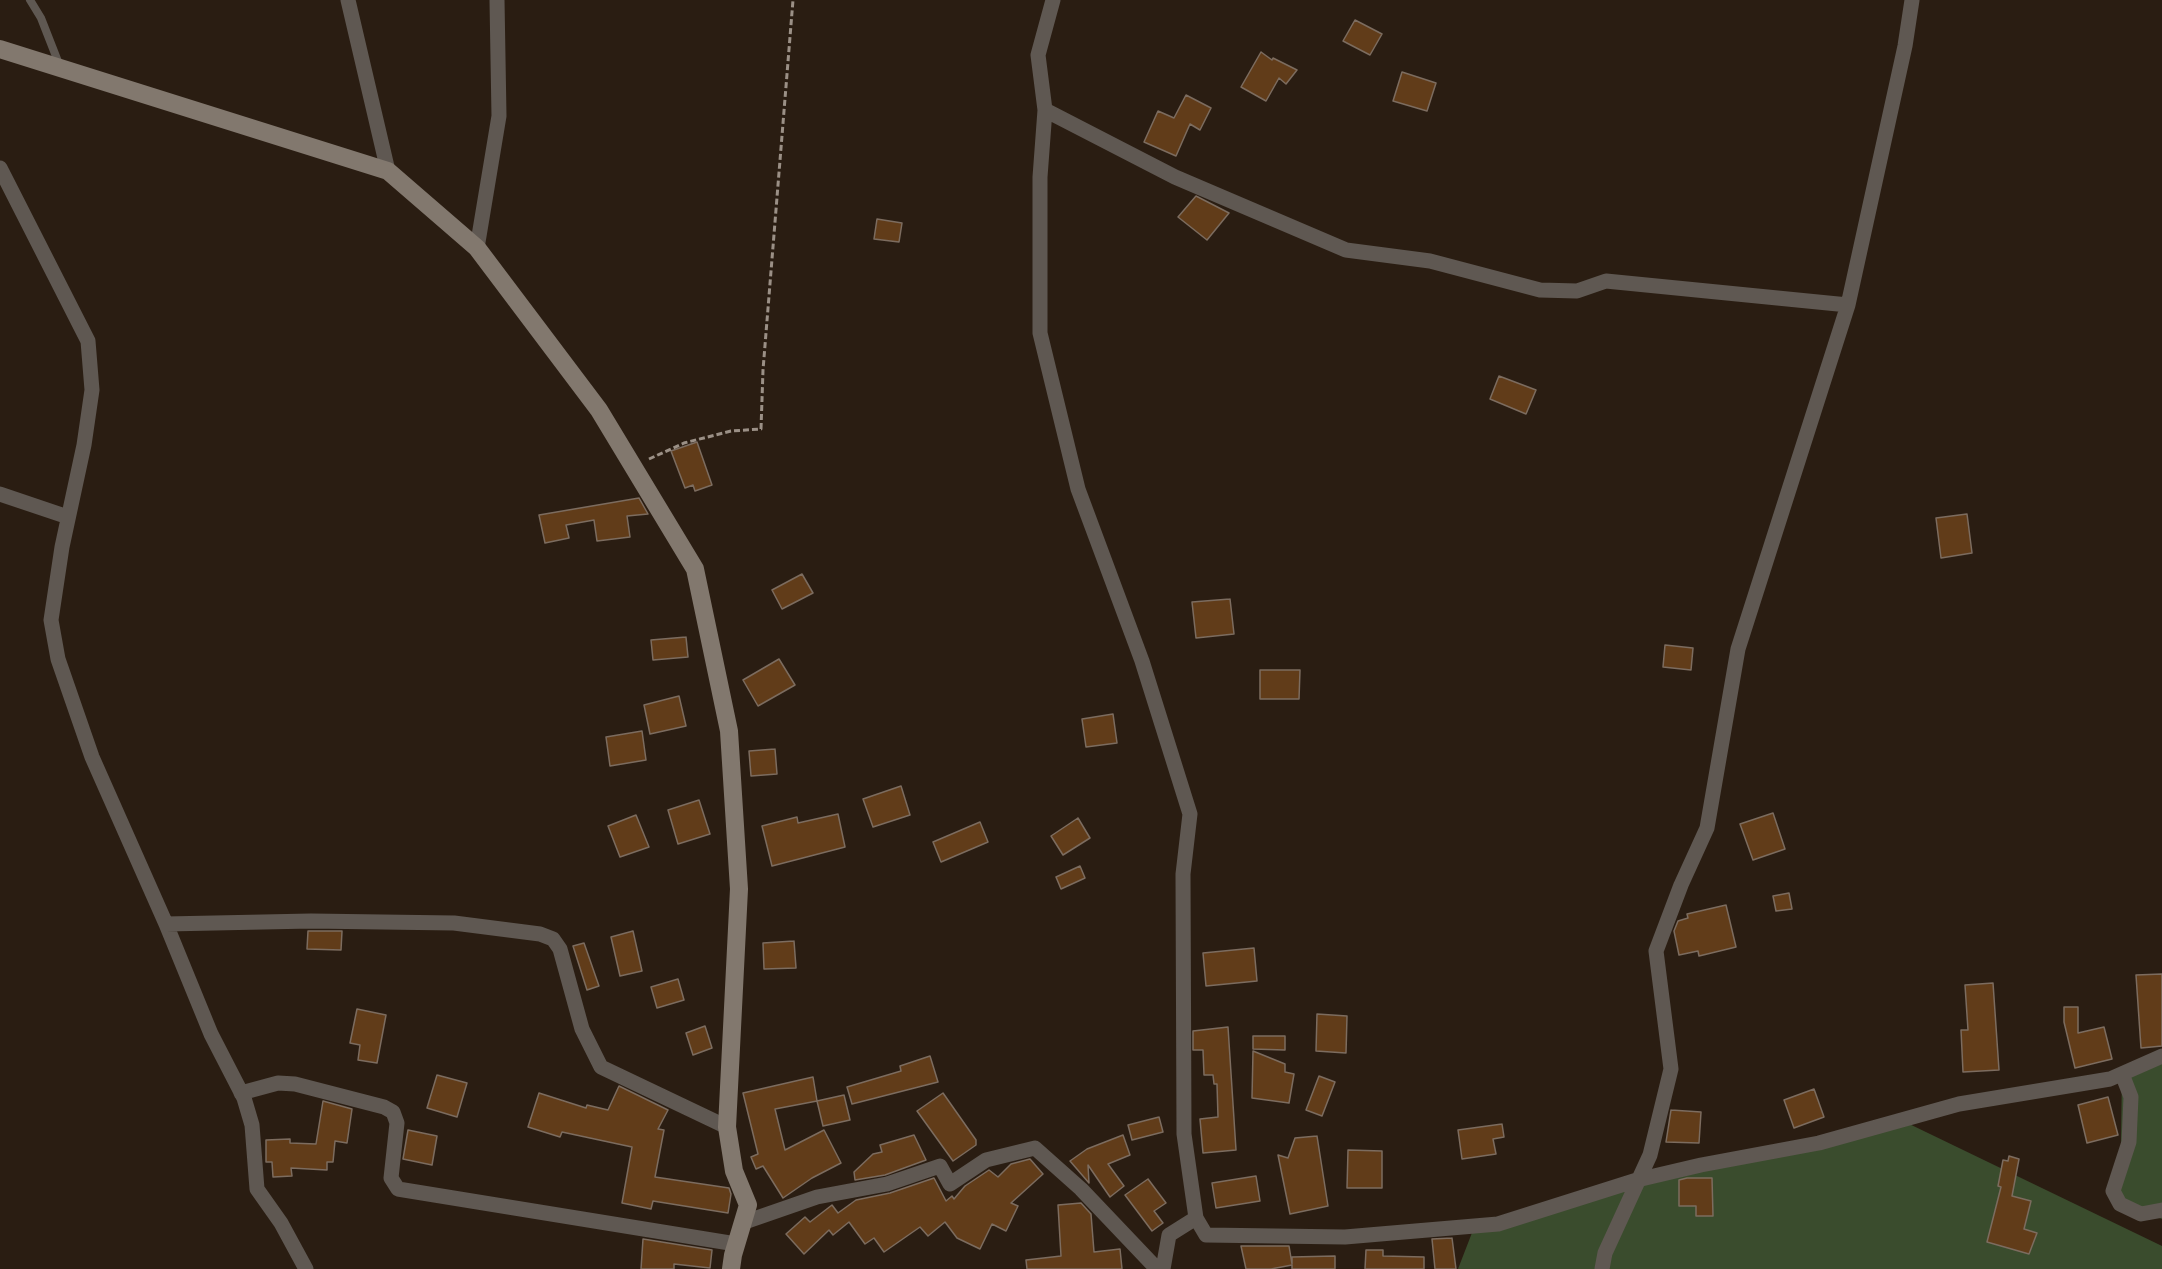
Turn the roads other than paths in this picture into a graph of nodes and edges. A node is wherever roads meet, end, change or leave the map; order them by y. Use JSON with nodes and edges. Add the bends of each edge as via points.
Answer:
{"nodes":[{"id":1,"x":30,"y":0,"type":"edge"},
{"id":2,"x":348,"y":0,"type":"edge"},
{"id":3,"x":498,"y":0,"type":"edge"},
{"id":4,"x":1053,"y":0,"type":"edge"},
{"id":5,"x":1912,"y":0,"type":"edge"},
{"id":6,"x":0,"y":49,"type":"edge"},
{"id":7,"x":60,"y":69,"type":"junction"},
{"id":8,"x":1045,"y":110,"type":"junction"},
{"id":9,"x":0,"y":168,"type":"edge"},
{"id":10,"x":388,"y":171,"type":"junction"},
{"id":11,"x":477,"y":248,"type":"junction"},
{"id":12,"x":1848,"y":304,"type":"junction"},
{"id":13,"x":0,"y":494,"type":"edge"},
{"id":14,"x":68,"y":517,"type":"junction"},
{"id":15,"x":166,"y":924,"type":"junction"},
{"id":16,"x":2162,"y":1056,"type":"edge"},
{"id":17,"x":2122,"y":1074,"type":"junction"},
{"id":18,"x":241,"y":1093,"type":"junction"},
{"id":19,"x":727,"y":1127,"type":"junction"},
{"id":20,"x":1637,"y":1180,"type":"junction"},
{"id":21,"x":2162,"y":1210,"type":"edge"},
{"id":22,"x":1196,"y":1218,"type":"junction"},
{"id":23,"x":742,"y":1223,"type":"junction"},
{"id":24,"x":736,"y":1244,"type":"junction"},
{"id":25,"x":306,"y":1269,"type":"edge"},
{"id":26,"x":731,"y":1269,"type":"edge"},
{"id":27,"x":1157,"y":1269,"type":"edge"},
{"id":28,"x":1163,"y":1269,"type":"edge"},
{"id":29,"x":1602,"y":1269,"type":"edge"}],
"edges":[{"from":1,"to":7,"type":"lane"},
{"from":2,"to":10,"type":"street"},
{"from":3,"to":11,"type":"street","via":[[499,116]]},
{"from":4,"to":8,"type":"street","via":[[1038,56]]},
{"from":5,"to":12,"type":"street"},
{"from":6,"to":7,"type":"street"},
{"from":7,"to":10,"type":"street"},
{"from":8,"to":12,"type":"street","via":[[1175,177],[1346,250],[1430,261],[1539,290],[1577,291],[1606,281]]},
{"from":8,"to":22,"type":"street","via":[[1040,177],[1040,333],[1078,489],[1142,661],[1190,814],[1183,874],[1184,1134]]},
{"from":9,"to":14,"type":"street","via":[[88,341],[92,390]]},
{"from":10,"to":11,"type":"street"},
{"from":11,"to":19,"type":"street","via":[[599,411],[695,569],[729,731],[739,889]]},
{"from":12,"to":20,"type":"street","via":[[1747,614],[1707,828],[1656,951],[1671,1070],[1650,1155]]},
{"from":13,"to":14,"type":"street"},
{"from":14,"to":15,"type":"street","via":[[51,620],[58,659],[92,757]]},
{"from":15,"to":18,"type":"street","via":[[211,1034]]},
{"from":15,"to":19,"type":"street","via":[[454,923],[540,934],[553,939],[560,949],[582,1029],[601,1067]]},
{"from":16,"to":17,"type":"street"},
{"from":17,"to":20,"type":"street","via":[[1959,1104],[1819,1143]]},
{"from":17,"to":21,"type":"street","via":[[2131,1097],[2129,1142],[2113,1191],[2120,1204],[2141,1214]]},
{"from":18,"to":24,"type":"street","via":[[278,1083],[295,1084],[393,1112],[397,1123],[391,1179],[404,1190]]},
{"from":18,"to":25,"type":"street","via":[[252,1125],[257,1189]]},
{"from":19,"to":23,"type":"street","via":[[734,1171],[748,1205]]},
{"from":20,"to":22,"type":"street","via":[[1498,1224],[1345,1237],[1206,1236]]},
{"from":20,"to":29,"type":"street","via":[[1605,1253]]},
{"from":22,"to":28,"type":"street","via":[[1169,1235]]},
{"from":23,"to":24,"type":"street"},
{"from":23,"to":27,"type":"street","via":[[817,1197],[887,1184],[940,1166],[950,1184],[986,1160],[1035,1148],[1081,1189]]},
{"from":24,"to":26,"type":"street"}]}
